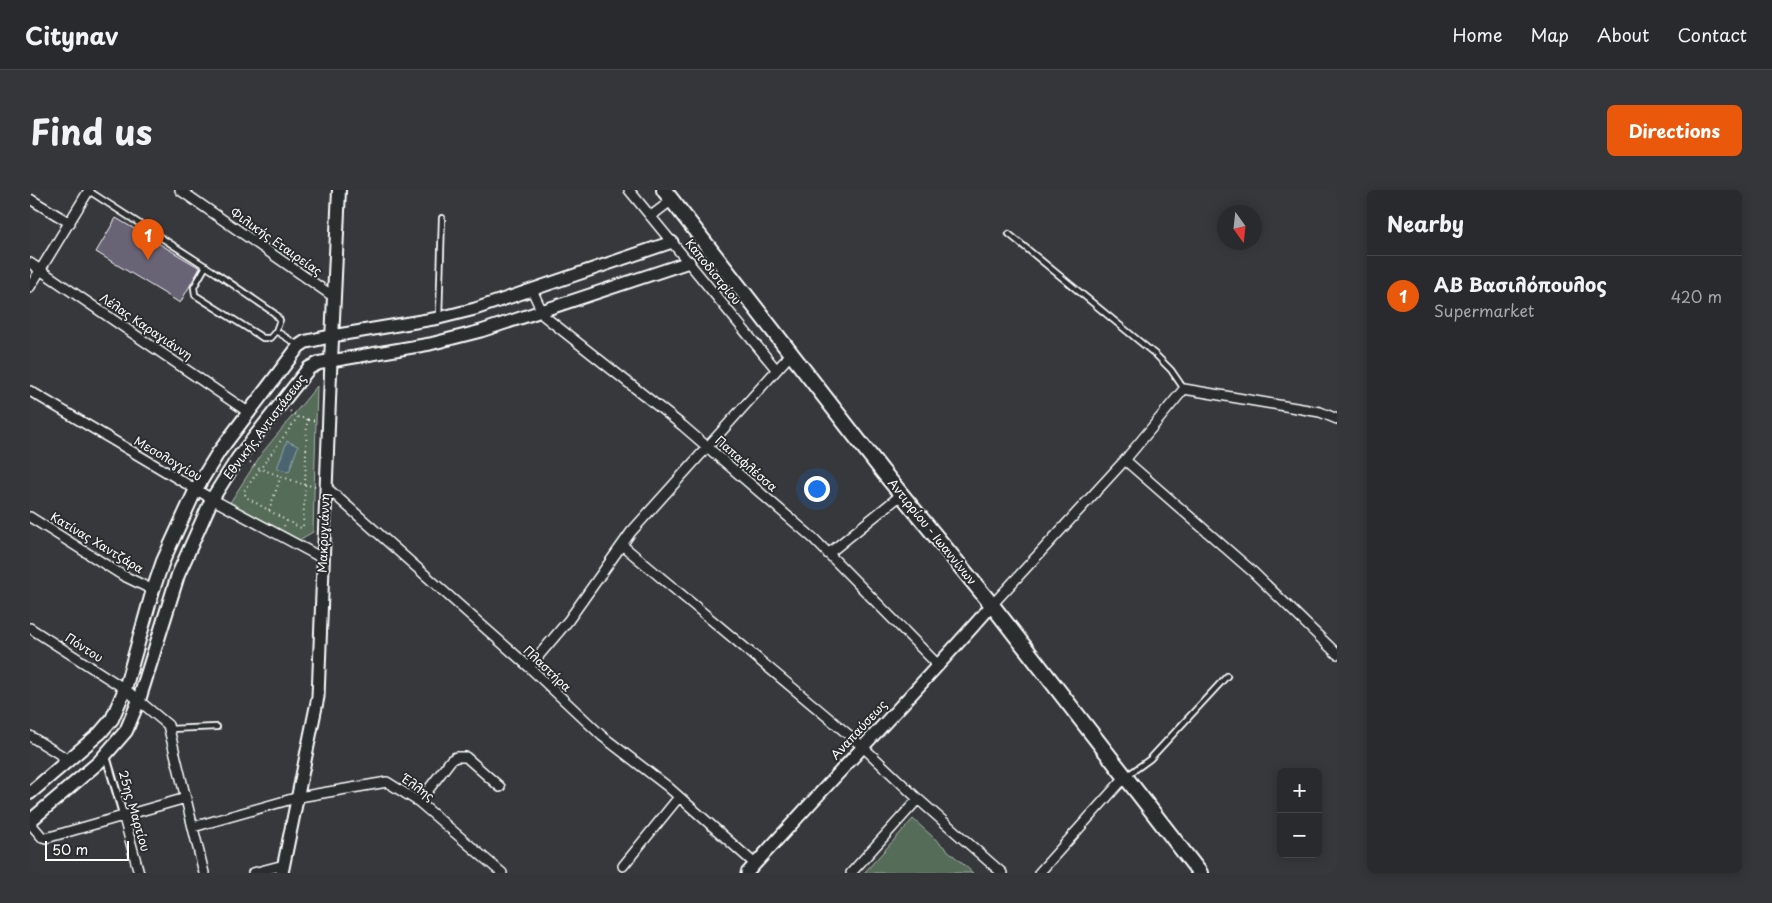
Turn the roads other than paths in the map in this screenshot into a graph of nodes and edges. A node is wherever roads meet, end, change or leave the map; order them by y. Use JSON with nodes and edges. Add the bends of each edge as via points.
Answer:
{"nodes":[{"id":1,"x":89,"y":190,"type":"edge"},
{"id":2,"x":180,"y":190,"type":"edge"},
{"id":3,"x":339,"y":190,"type":"edge"},
{"id":4,"x":629,"y":190,"type":"edge"},
{"id":5,"x":668,"y":195,"type":"edge"},
{"id":6,"x":30,"y":199,"type":"edge"},
{"id":7,"x":651,"y":216,"type":"junction"},
{"id":8,"x":442,"y":218,"type":"dead end"},
{"id":9,"x":70,"y":223,"type":"junction"},
{"id":10,"x":1009,"y":234,"type":"dead end"},
{"id":11,"x":672,"y":242,"type":"junction"},
{"id":12,"x":689,"y":262,"type":"junction"},
{"id":13,"x":30,"y":263,"type":"edge"},
{"id":14,"x":206,"y":266,"type":"junction"},
{"id":15,"x":40,"y":270,"type":"junction"},
{"id":16,"x":30,"y":287,"type":"edge"},
{"id":17,"x":532,"y":290,"type":"junction"},
{"id":18,"x":334,"y":298,"type":"junction"},
{"id":19,"x":541,"y":312,"type":"junction"},
{"id":20,"x":439,"y":318,"type":"junction"},
{"id":21,"x":276,"y":331,"type":"junction"},
{"id":22,"x":332,"y":336,"type":"junction"},
{"id":23,"x":299,"y":346,"type":"junction"},
{"id":24,"x":791,"y":354,"type":"junction"},
{"id":25,"x":331,"y":360,"type":"junction"},
{"id":26,"x":776,"y":370,"type":"junction"},
{"id":27,"x":1184,"y":389,"type":"junction"},
{"id":28,"x":30,"y":391,"type":"edge"},
{"id":29,"x":248,"y":412,"type":"junction"},
{"id":30,"x":1337,"y":419,"type":"edge"},
{"id":31,"x":707,"y":447,"type":"junction"},
{"id":32,"x":1126,"y":460,"type":"junction"},
{"id":33,"x":326,"y":487,"type":"junction"},
{"id":34,"x":196,"y":489,"type":"junction"},
{"id":35,"x":901,"y":494,"type":"junction"},
{"id":36,"x":212,"y":499,"type":"junction"},
{"id":37,"x":30,"y":516,"type":"edge"},
{"id":38,"x":622,"y":545,"type":"junction"},
{"id":39,"x":828,"y":554,"type":"junction"},
{"id":40,"x":322,"y":558,"type":"junction"},
{"id":41,"x":153,"y":590,"type":"junction"},
{"id":42,"x":992,"y":605,"type":"junction"},
{"id":43,"x":30,"y":628,"type":"edge"},
{"id":44,"x":1337,"y":654,"type":"edge"},
{"id":45,"x":939,"y":666,"type":"junction"},
{"id":46,"x":529,"y":667,"type":"junction"},
{"id":47,"x":1227,"y":676,"type":"dead end"},
{"id":48,"x":125,"y":689,"type":"junction"},
{"id":49,"x":139,"y":700,"type":"junction"},
{"id":50,"x":217,"y":727,"type":"dead end"},
{"id":51,"x":169,"y":729,"type":"junction"},
{"id":52,"x":30,"y":736,"type":"edge"},
{"id":53,"x":862,"y":746,"type":"junction"},
{"id":54,"x":106,"y":755,"type":"junction"},
{"id":55,"x":68,"y":760,"type":"junction"},
{"id":56,"x":1126,"y":776,"type":"junction"},
{"id":57,"x":500,"y":787,"type":"dead end"},
{"id":58,"x":30,"y":793,"type":"edge"},
{"id":59,"x":298,"y":797,"type":"junction"},
{"id":60,"x":679,"y":797,"type":"junction"},
{"id":61,"x":186,"y":798,"type":"junction"},
{"id":62,"x":918,"y":799,"type":"junction"},
{"id":63,"x":419,"y":802,"type":"junction"},
{"id":64,"x":123,"y":814,"type":"junction"},
{"id":65,"x":30,"y":822,"type":"edge"},
{"id":66,"x":193,"y":827,"type":"junction"},
{"id":67,"x":755,"y":864,"type":"junction"},
{"id":68,"x":623,"y":866,"type":"dead end"},
{"id":69,"x":283,"y":869,"type":"edge"},
{"id":70,"x":139,"y":873,"type":"edge"},
{"id":71,"x":204,"y":873,"type":"edge"},
{"id":72,"x":253,"y":873,"type":"edge"},
{"id":73,"x":502,"y":873,"type":"edge"},
{"id":74,"x":747,"y":873,"type":"edge"},
{"id":75,"x":852,"y":873,"type":"edge"},
{"id":76,"x":1002,"y":873,"type":"edge"},
{"id":77,"x":1039,"y":873,"type":"edge"},
{"id":78,"x":1200,"y":873,"type":"edge"}],
"edges":[{"from":1,"to":9,"type":"street"},
{"from":1,"to":14,"type":"lane"},
{"from":2,"to":18,"type":"street","name":"Φιλικής Εταιρείας"},
{"from":3,"to":18,"type":"main road","name":"Μακρυγιάννη"},
{"from":4,"to":7,"type":"street","name":"Καποδιστρίου"},
{"from":5,"to":7,"type":"street"},
{"from":5,"to":24,"type":"main road","name":"Αντιρρίου - Ιωαννίνων"},
{"from":6,"to":9,"type":"street"},
{"from":7,"to":11,"type":"street","name":"Καποδιστρίου"},
{"from":8,"to":20,"type":"lane"},
{"from":9,"to":15,"type":"street"},
{"from":10,"to":27,"type":"lane","via":[[1156,355]]},
{"from":11,"to":12,"type":"street","name":"Καποδιστρίου"},
{"from":11,"to":17,"type":"street"},
{"from":12,"to":19,"type":"street","name":"Εθνικής Αντιστάσεως"},
{"from":12,"to":26,"type":"street","name":"Καποδιστρίου"},
{"from":13,"to":15,"type":"street","name":"Λέλας Καραγιάννη"},
{"from":14,"to":21,"type":"lane","via":[[278,316],[280,323]]},
{"from":14,"to":21,"type":"lane","via":[[194,287],[195,295],[263,338],[270,338]]},
{"from":15,"to":16,"type":"street"},
{"from":15,"to":29,"type":"street","name":"Λέλας Καραγιάννη"},
{"from":17,"to":19,"type":"street","name":"Παπαφλέσσα"},
{"from":17,"to":20,"type":"street"},
{"from":18,"to":22,"type":"main road","name":"Μακρυγιάννη"},
{"from":19,"to":25,"type":"street","name":"Εθνικής Αντιστάσεως","via":[[430,344]]},
{"from":19,"to":31,"type":"street","name":"Παπαφλέσσα"},
{"from":20,"to":22,"type":"street"},
{"from":21,"to":23,"type":"lane"},
{"from":22,"to":23,"type":"main road"},
{"from":22,"to":25,"type":"main road","name":"Μακρυγιάννη"},
{"from":23,"to":29,"type":"main road","name":"Εθνικής Αντιστάσεως"},
{"from":24,"to":26,"type":"street"},
{"from":24,"to":35,"type":"main road","name":"Αντιρρίου - Ιωαννίνων"},
{"from":25,"to":33,"type":"street","name":"Μακρυγιάννη"},
{"from":25,"to":36,"type":"main road","name":"Εθνικής Αντιστάσεως","via":[[309,368],[238,458]]},
{"from":26,"to":31,"type":"street"},
{"from":27,"to":30,"type":"street","via":[[1320,412]]},
{"from":27,"to":32,"type":"street"},
{"from":28,"to":34,"type":"street","name":"Μεσολογγίου"},
{"from":29,"to":34,"type":"main road","name":"Εθνικής Αντιστάσεως"},
{"from":31,"to":38,"type":"street"},
{"from":31,"to":39,"type":"street","name":"Παπαφλέσσα"},
{"from":32,"to":42,"type":"street"},
{"from":32,"to":44,"type":"street","via":[[1253,572]]},
{"from":33,"to":40,"type":"street","name":"Μακρυγιάννη"},
{"from":33,"to":46,"type":"street","name":"Πλαστήρα"},
{"from":34,"to":36,"type":"street","name":"Μεσολογγίου"},
{"from":34,"to":41,"type":"main road","name":"Εθνικής Αντιστάσεως","via":[[174,533]]},
{"from":35,"to":39,"type":"street"},
{"from":35,"to":42,"type":"main road","name":"Αντιρρίου - Ιωαννίνων"},
{"from":36,"to":40,"type":"street","name":"Μεσολογγίου"},
{"from":36,"to":49,"type":"main road","name":"Εθνικής Αντιστάσεως","via":[[178,575]]},
{"from":37,"to":41,"type":"street","name":"Κατίνας Χαντζάρα","via":[[122,575]]},
{"from":38,"to":46,"type":"street","via":[[568,621]]},
{"from":38,"to":53,"type":"street"},
{"from":39,"to":45,"type":"street","name":"Παπαφλέσσα"},
{"from":40,"to":59,"type":"street","name":"Μακρυγιάννη","via":[[318,697]]},
{"from":41,"to":48,"type":"main road","name":"Εθνικής Αντιστάσεως"},
{"from":42,"to":45,"type":"street","name":"Αναπαύσεως"},
{"from":42,"to":56,"type":"main road","name":"Αντιρρίου - Ιωαννίνων"},
{"from":43,"to":48,"type":"street","name":"Πόντου"},
{"from":45,"to":53,"type":"street","name":"Αναπαύσεως"},
{"from":46,"to":60,"type":"street","name":"Πλαστήρα","via":[[602,736]]},
{"from":47,"to":56,"type":"lane","via":[[1162,747]]},
{"from":48,"to":49,"type":"street","name":"Πόντου"},
{"from":48,"to":55,"type":"main road","name":"Εθνικής Αντιστάσεως","via":[[112,719]]},
{"from":49,"to":51,"type":"street","name":"Πόντου","via":[[166,722]]},
{"from":49,"to":54,"type":"main road","name":"Εθνικής Αντιστάσεως","via":[[126,731]]},
{"from":50,"to":51,"type":"lane"},
{"from":51,"to":61,"type":"street"},
{"from":52,"to":55,"type":"street"},
{"from":53,"to":62,"type":"street"},
{"from":53,"to":67,"type":"street","name":"Αναπαύσεως"},
{"from":54,"to":64,"type":"street","name":"25ης Μαρτίου"},
{"from":54,"to":65,"type":"main road","name":"Εθνικής Αντιστάσεως"},
{"from":55,"to":58,"type":"main road","name":"Εθνικής Αντιστάσεως"},
{"from":56,"to":77,"type":"street"},
{"from":56,"to":78,"type":"main road","name":"Αντιρρίου - Ιωαννίνων"},
{"from":57,"to":63,"type":"street","via":[[466,757],[456,757]]},
{"from":59,"to":63,"type":"street","name":"Έλλης","via":[[387,782]]},
{"from":59,"to":66,"type":"street","name":"Έλλης"},
{"from":59,"to":69,"type":"street","name":"Μακρυγιάννη"},
{"from":60,"to":67,"type":"street","name":"Πλαστήρα"},
{"from":60,"to":68,"type":"street"},
{"from":61,"to":64,"type":"street"},
{"from":61,"to":66,"type":"street"},
{"from":62,"to":75,"type":"street"},
{"from":62,"to":76,"type":"street"},
{"from":63,"to":73,"type":"street","name":"Έλλης"},
{"from":64,"to":65,"type":"street","via":[[45,838]]},
{"from":64,"to":70,"type":"street","name":"25ης Μαρτίου"},
{"from":66,"to":71,"type":"street"},
{"from":67,"to":74,"type":"street","name":"Αναπαύσεως"},
{"from":69,"to":72,"type":"street"}]}
